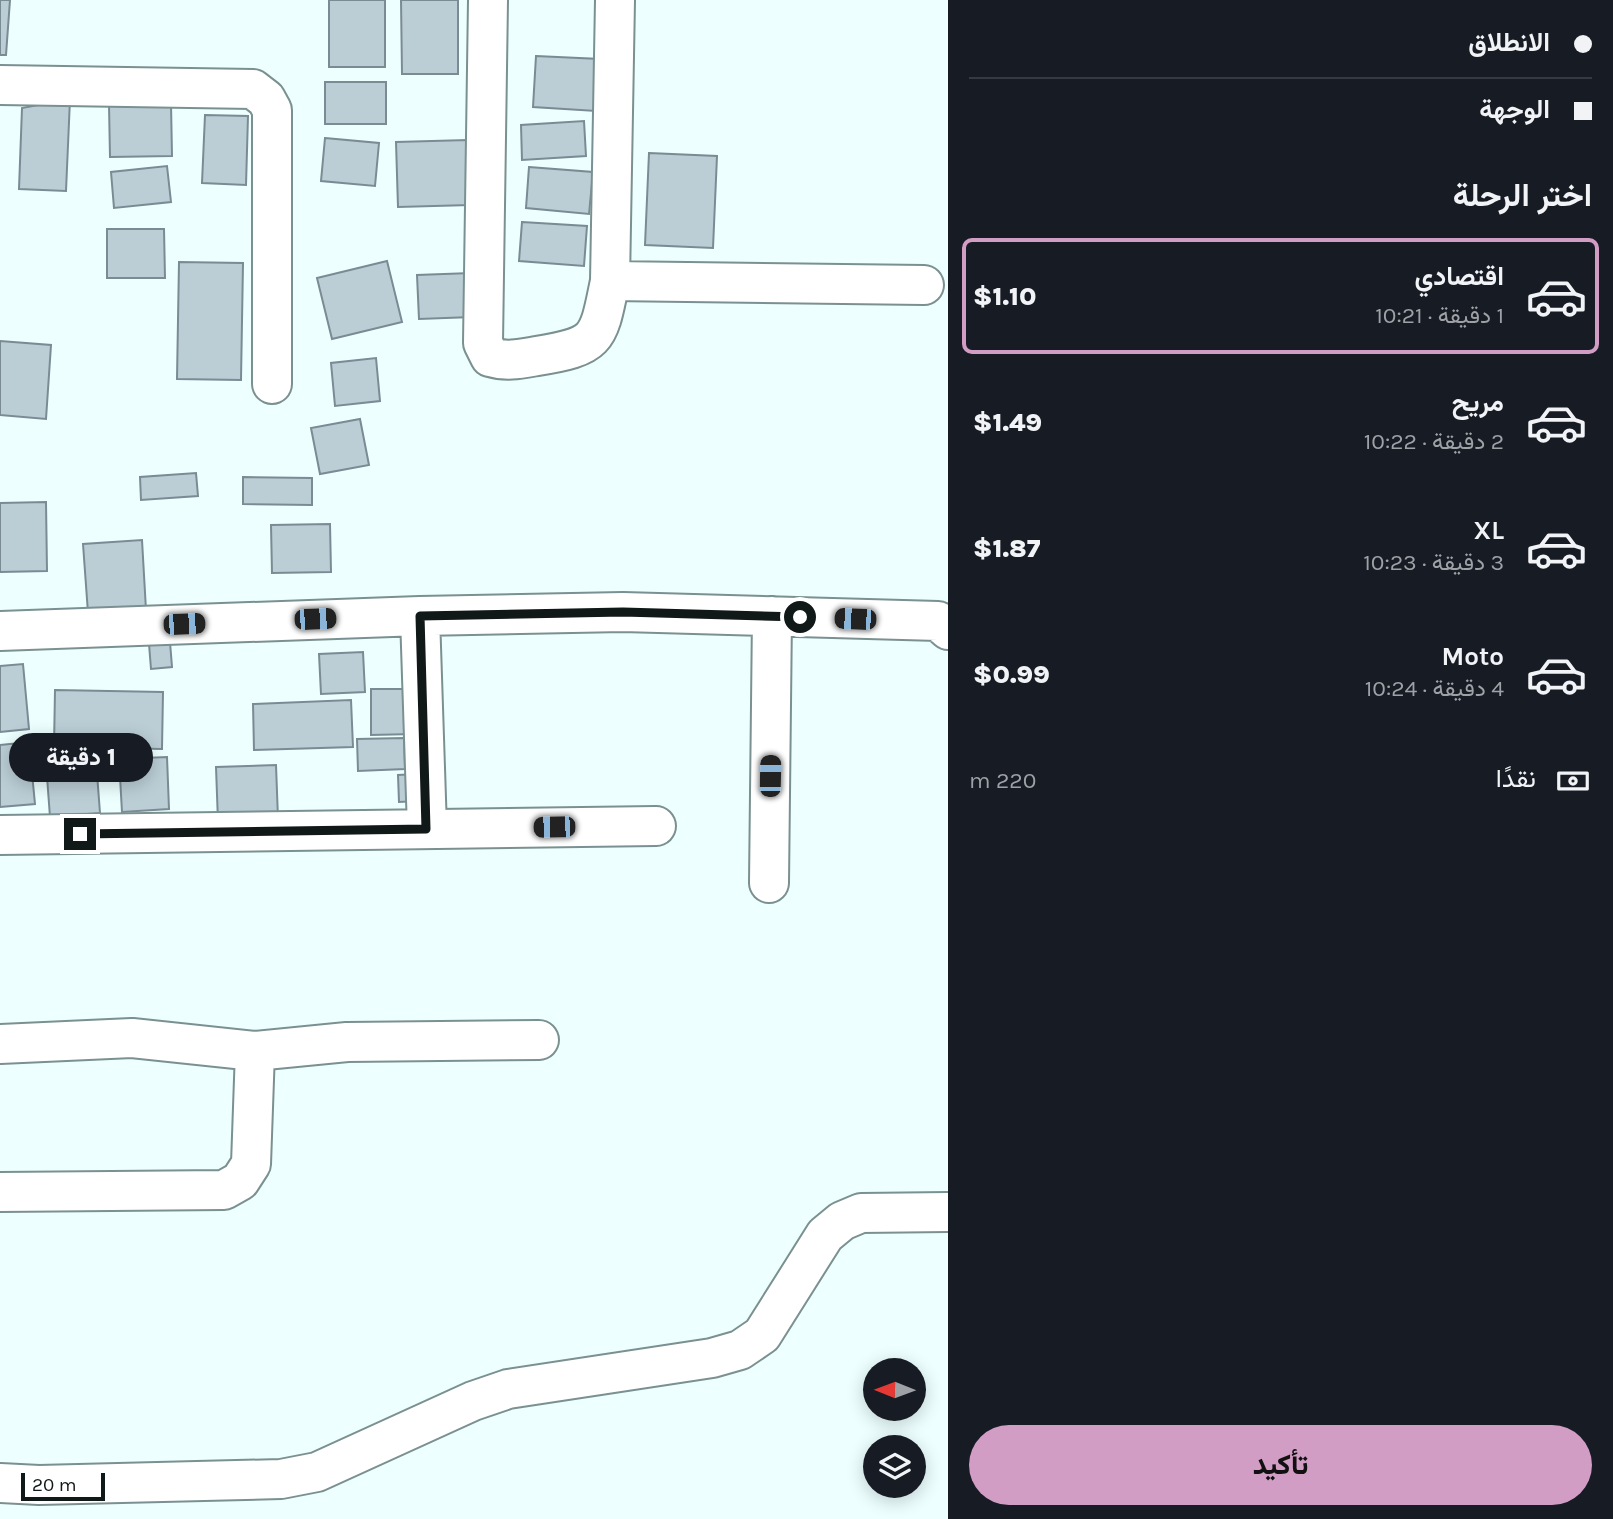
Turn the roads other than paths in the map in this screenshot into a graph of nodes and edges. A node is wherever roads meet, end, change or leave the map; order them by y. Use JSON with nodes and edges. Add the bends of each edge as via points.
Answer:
{"nodes":[{"id":1,"x":488,"y":0,"type":"edge"},
{"id":2,"x":615,"y":0,"type":"edge"},
{"id":3,"x":0,"y":85,"type":"edge"},
{"id":4,"x":610,"y":281,"type":"junction"},
{"id":5,"x":924,"y":285,"type":"dead end"},
{"id":6,"x":272,"y":384,"type":"dead end"},
{"id":7,"x":420,"y":616,"type":"junction"},
{"id":8,"x":772,"y":616,"type":"junction"},
{"id":9,"x":948,"y":630,"type":"edge"},
{"id":10,"x":0,"y":631,"type":"edge"},
{"id":11,"x":656,"y":826,"type":"dead end"},
{"id":12,"x":426,"y":829,"type":"junction"},
{"id":13,"x":0,"y":835,"type":"edge"},
{"id":14,"x":769,"y":883,"type":"dead end"},
{"id":15,"x":539,"y":1040,"type":"dead end"},
{"id":16,"x":0,"y":1044,"type":"edge"},
{"id":17,"x":255,"y":1051,"type":"junction"},
{"id":18,"x":0,"y":1192,"type":"edge"},
{"id":19,"x":948,"y":1212,"type":"edge"},
{"id":20,"x":0,"y":1483,"type":"edge"}],
"edges":[{"from":1,"to":4,"type":"street","via":[[483,342],[489,357],[504,362],[576,350],[602,323]]},
{"from":2,"to":4,"type":"street"},
{"from":3,"to":6,"type":"street","via":[[253,89],[265,99],[272,110]]},
{"from":4,"to":5,"type":"street"},
{"from":7,"to":8,"type":"street","via":[[623,612]]},
{"from":7,"to":10,"type":"street"},
{"from":7,"to":12,"type":"street"},
{"from":8,"to":9,"type":"street","via":[[938,621]]},
{"from":8,"to":14,"type":"street"},
{"from":11,"to":12,"type":"street"},
{"from":12,"to":13,"type":"street"},
{"from":15,"to":17,"type":"street","via":[[347,1042]]},
{"from":16,"to":17,"type":"street","via":[[132,1038]]},
{"from":17,"to":18,"type":"street","via":[[251,1164],[232,1186],[223,1190]]},
{"from":19,"to":20,"type":"street","via":[[861,1213],[842,1221],[825,1235],[762,1335],[740,1350],[508,1388],[317,1472],[281,1479],[39,1486]]}]}
